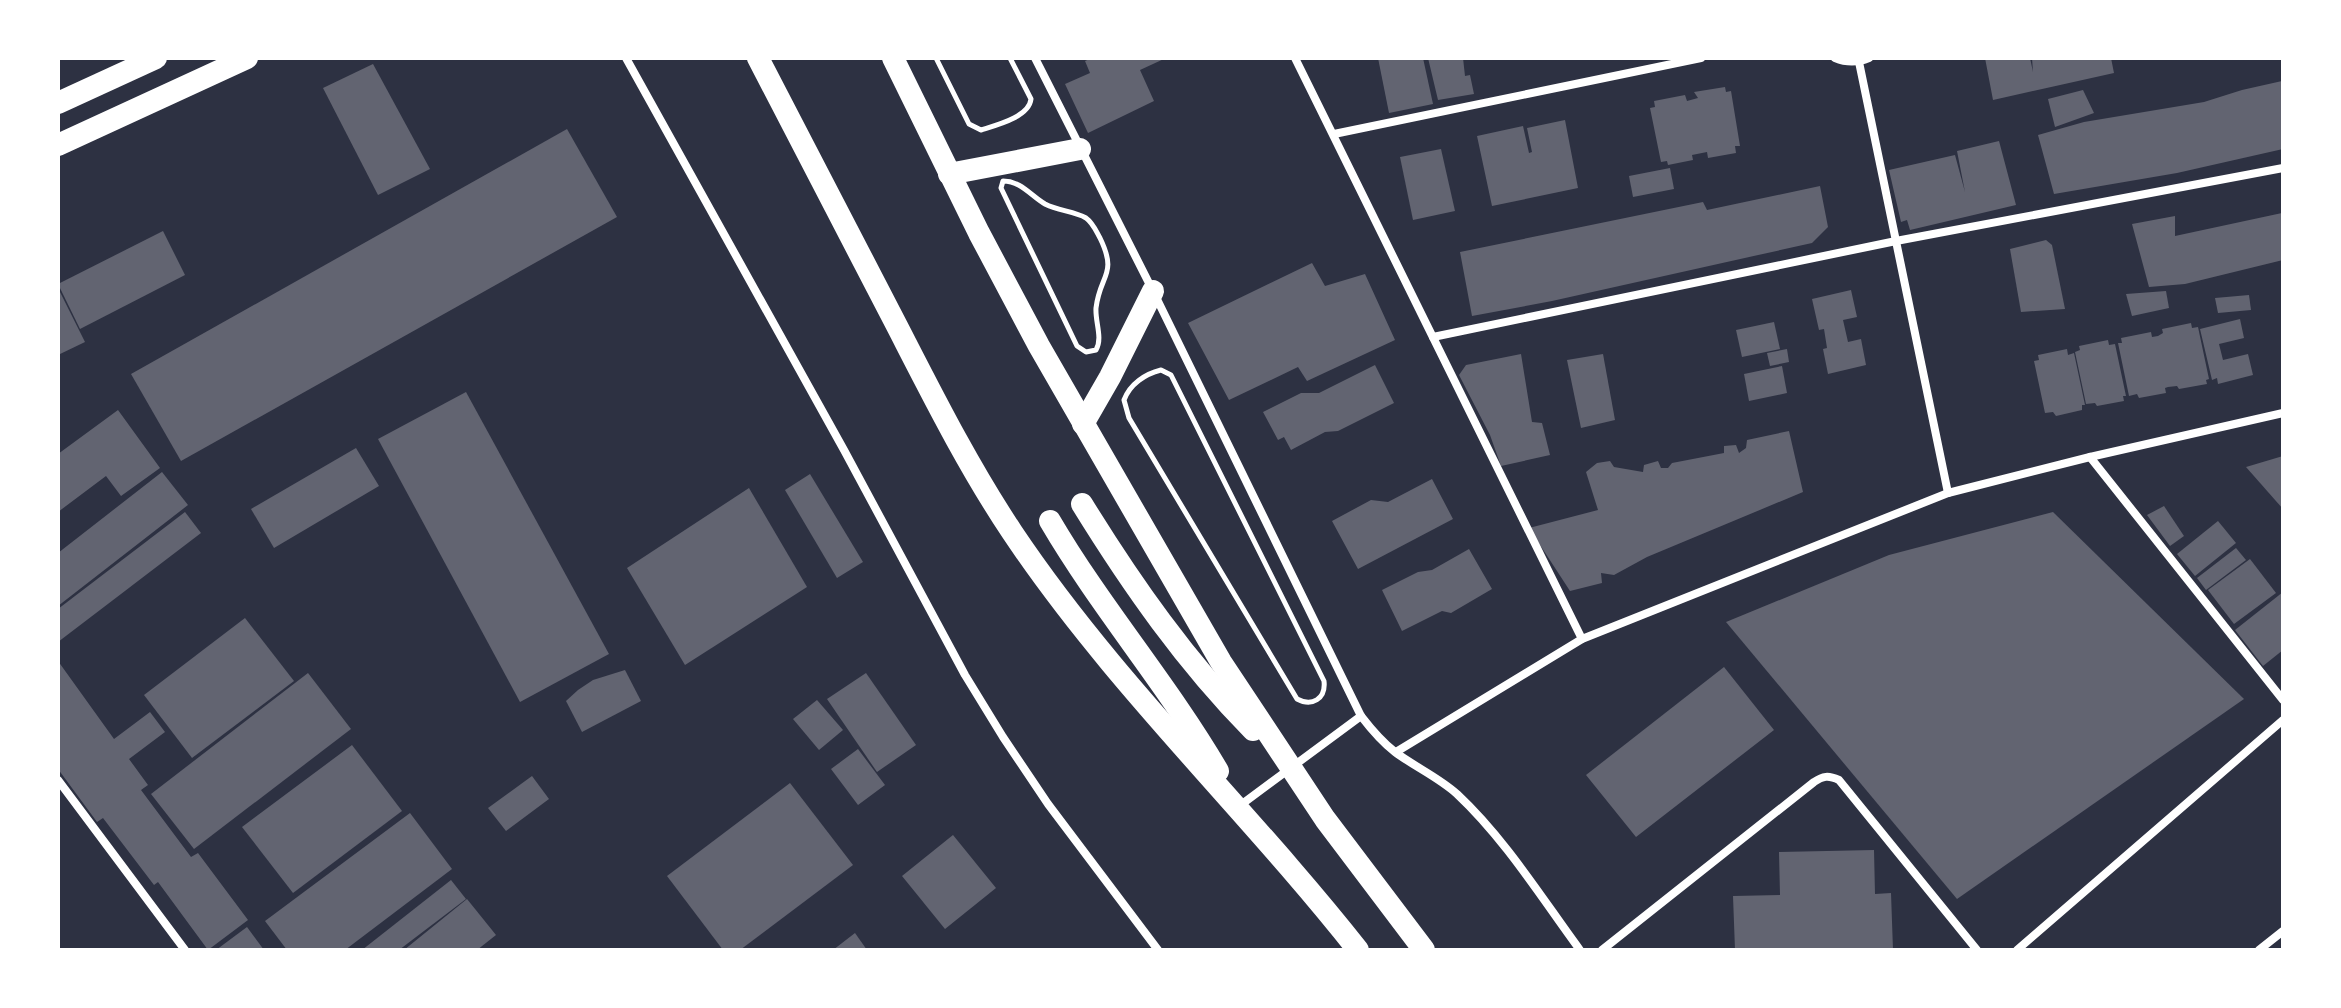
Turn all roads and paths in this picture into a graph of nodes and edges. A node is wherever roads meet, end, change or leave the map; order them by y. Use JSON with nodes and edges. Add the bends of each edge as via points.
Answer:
{"nodes":[{"id":1,"x":156,"y":58,"type":"edge"},
{"id":2,"x":247,"y":58,"type":"edge"},
{"id":3,"x":626,"y":58,"type":"edge"},
{"id":4,"x":758,"y":58,"type":"edge"},
{"id":5,"x":893,"y":58,"type":"edge"},
{"id":6,"x":936,"y":58,"type":"edge"},
{"id":7,"x":1010,"y":58,"type":"edge"},
{"id":8,"x":1035,"y":58,"type":"edge"},
{"id":9,"x":1295,"y":58,"type":"edge"},
{"id":10,"x":1701,"y":58,"type":"edge"},
{"id":11,"x":1835,"y":58,"type":"edge"},
{"id":12,"x":1869,"y":58,"type":"edge"},
{"id":13,"x":1859,"y":62,"type":"junction"},
{"id":14,"x":58,"y":103,"type":"edge"},
{"id":15,"x":1334,"y":134,"type":"junction"},
{"id":16,"x":58,"y":145,"type":"edge"},
{"id":17,"x":1080,"y":149,"type":"junction"},
{"id":18,"x":2283,"y":168,"type":"edge"},
{"id":19,"x":949,"y":174,"type":"junction"},
{"id":20,"x":1001,"y":188,"type":"joint"},
{"id":21,"x":1896,"y":241,"type":"junction"},
{"id":22,"x":1153,"y":291,"type":"junction"},
{"id":23,"x":1433,"y":337,"type":"junction"},
{"id":24,"x":2283,"y":413,"type":"edge"},
{"id":25,"x":1083,"y":424,"type":"junction"},
{"id":26,"x":2090,"y":457,"type":"junction"},
{"id":27,"x":1948,"y":493,"type":"junction"},
{"id":28,"x":1082,"y":504,"type":"dead end"},
{"id":29,"x":1050,"y":521,"type":"dead end"},
{"id":30,"x":1582,"y":639,"type":"junction"},
{"id":31,"x":1297,"y":699,"type":"joint"},
{"id":32,"x":2283,"y":700,"type":"edge"},
{"id":33,"x":1361,"y":716,"type":"junction"},
{"id":34,"x":2283,"y":720,"type":"edge"},
{"id":35,"x":1396,"y":752,"type":"junction"},
{"id":36,"x":1291,"y":768,"type":"junction"},
{"id":37,"x":58,"y":780,"type":"edge"},
{"id":38,"x":1237,"y":807,"type":"junction"},
{"id":39,"x":2283,"y":931,"type":"edge"},
{"id":40,"x":185,"y":950,"type":"edge"},
{"id":41,"x":1158,"y":950,"type":"edge"},
{"id":42,"x":1358,"y":950,"type":"edge"},
{"id":43,"x":1424,"y":950,"type":"edge"},
{"id":44,"x":1580,"y":950,"type":"edge"},
{"id":45,"x":1602,"y":950,"type":"edge"},
{"id":46,"x":1977,"y":950,"type":"edge"},
{"id":47,"x":2017,"y":950,"type":"edge"},
{"id":48,"x":2259,"y":950,"type":"edge"}],
"edges":[{"from":1,"to":14,"type":"highway"},
{"from":2,"to":16,"type":"highway"},
{"from":3,"to":41,"type":"street","via":[[965,675],[1048,804]]},
{"from":4,"to":38,"type":"highway","via":[[952,432],[1012,533],[1103,654]]},
{"from":5,"to":19,"type":"highway"},
{"from":6,"to":7,"type":"path","via":[[975,130],[1025,112],[1030,105]]},
{"from":8,"to":17,"type":"street"},
{"from":9,"to":15,"type":"street"},
{"from":10,"to":15,"type":"street"},
{"from":11,"to":13,"type":"street"},
{"from":12,"to":13,"type":"street"},
{"from":13,"to":21,"type":"street"},
{"from":15,"to":23,"type":"street"},
{"from":17,"to":19,"type":"highway"},
{"from":17,"to":22,"type":"street"},
{"from":18,"to":21,"type":"street"},
{"from":19,"to":25,"type":"highway"},
{"from":20,"to":20,"type":"path","via":[[1077,346],[1086,352],[1096,350],[1097,302],[1109,261],[1093,226],[1082,216],[1050,207],[1014,182],[1003,181]]},
{"from":21,"to":23,"type":"street"},
{"from":21,"to":27,"type":"street"},
{"from":22,"to":25,"type":"highway"},
{"from":22,"to":33,"type":"street"},
{"from":23,"to":30,"type":"street"},
{"from":24,"to":26,"type":"street"},
{"from":25,"to":36,"type":"highway","via":[[1221,662]]},
{"from":26,"to":27,"type":"street"},
{"from":26,"to":32,"type":"street"},
{"from":27,"to":30,"type":"street"},
{"from":28,"to":36,"type":"highway","via":[[1176,642]]},
{"from":29,"to":38,"type":"highway","via":[[1076,566],[1174,700]]},
{"from":30,"to":35,"type":"street"},
{"from":31,"to":31,"type":"path","via":[[1318,700],[1324,681],[1173,379],[1156,371],[1127,393],[1129,418]]},
{"from":33,"to":35,"type":"street"},
{"from":33,"to":36,"type":"street"},
{"from":34,"to":47,"type":"street"},
{"from":35,"to":44,"type":"street","via":[[1426,770],[1479,817]]},
{"from":36,"to":38,"type":"street"},
{"from":36,"to":43,"type":"highway"},
{"from":37,"to":40,"type":"street"},
{"from":38,"to":42,"type":"highway"},
{"from":39,"to":48,"type":"street"},
{"from":45,"to":46,"type":"street","via":[[1814,782],[1830,776],[1839,780]]}]}
